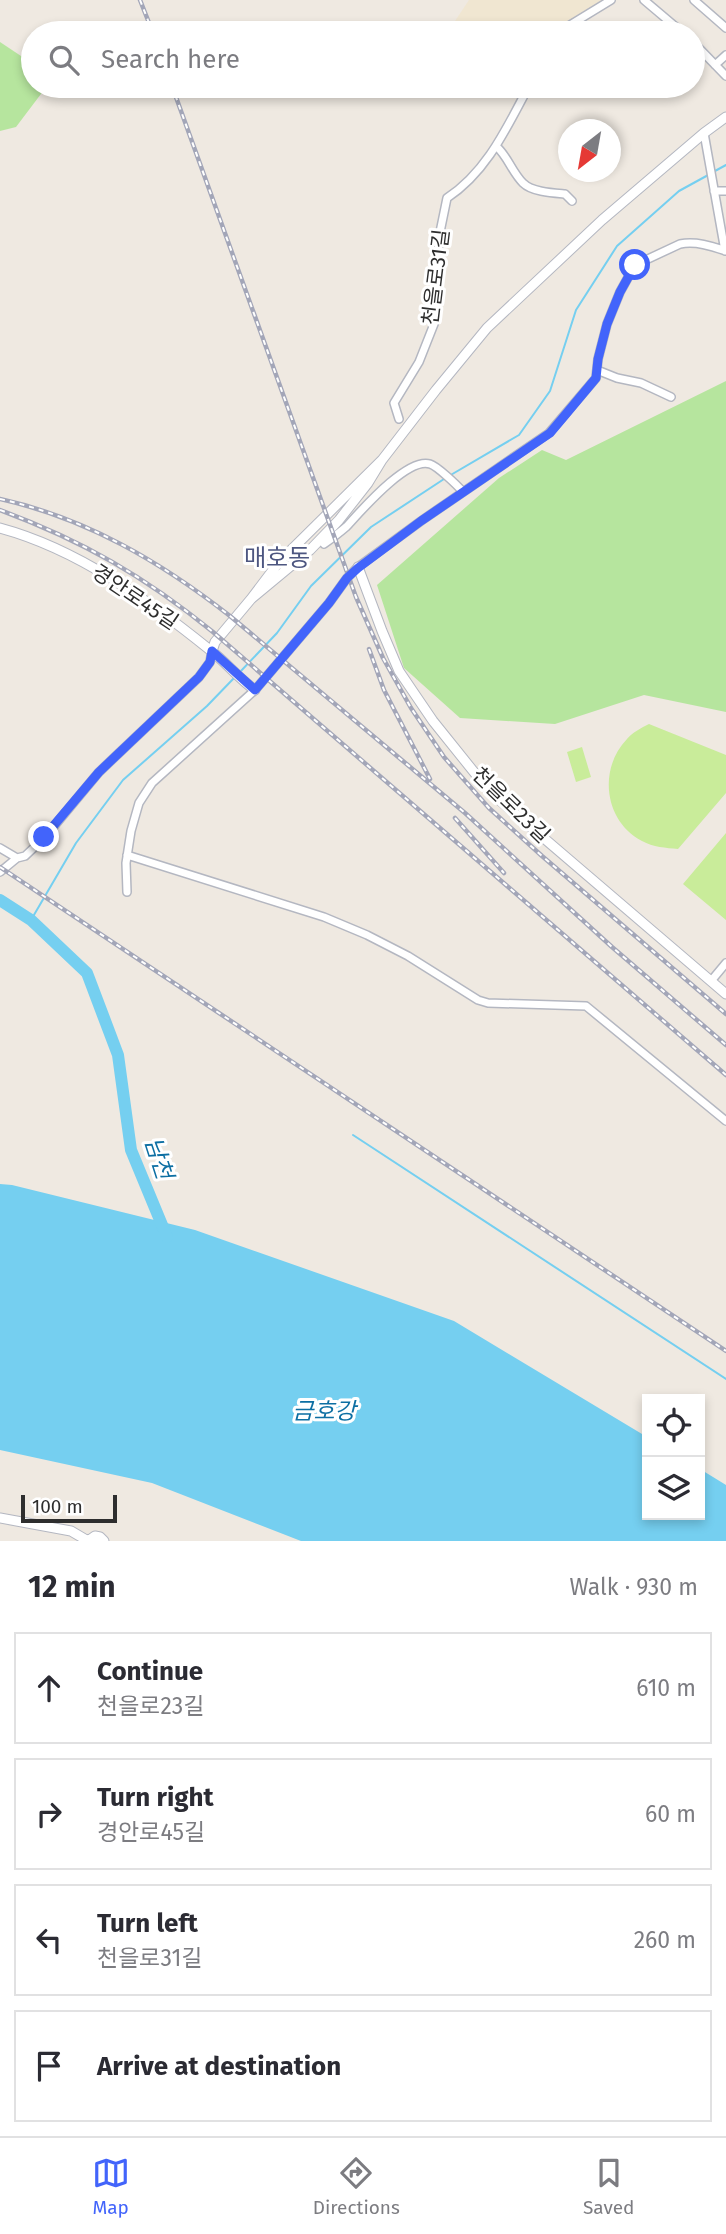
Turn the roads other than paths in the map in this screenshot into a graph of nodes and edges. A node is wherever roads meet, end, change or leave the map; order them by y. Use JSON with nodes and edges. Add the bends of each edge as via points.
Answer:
{"nodes":[{"id":1,"x":611,"y":0,"type":"edge"},
{"id":2,"x":644,"y":0,"type":"edge"},
{"id":3,"x":694,"y":0,"type":"edge"},
{"id":4,"x":577,"y":21,"type":"edge"},
{"id":5,"x":669,"y":21,"type":"edge"},
{"id":6,"x":726,"y":29,"type":"edge"},
{"id":7,"x":705,"y":55,"type":"edge"},
{"id":8,"x":726,"y":55,"type":"edge"},
{"id":9,"x":715,"y":65,"type":"junction"},
{"id":10,"x":726,"y":76,"type":"edge"},
{"id":11,"x":523,"y":98,"type":"edge"},
{"id":12,"x":726,"y":117,"type":"edge"},
{"id":13,"x":704,"y":133,"type":"junction"},
{"id":14,"x":497,"y":146,"type":"junction"},
{"id":15,"x":714,"y":191,"type":"junction"},
{"id":16,"x":726,"y":191,"type":"edge"},
{"id":17,"x":572,"y":201,"type":"dead end"},
{"id":18,"x":726,"y":251,"type":"edge"},
{"id":19,"x":597,"y":370,"type":"junction"},
{"id":20,"x":671,"y":397,"type":"dead end"},
{"id":21,"x":400,"y":419,"type":"dead end"},
{"id":22,"x":382,"y":460,"type":"junction"},
{"id":23,"x":460,"y":489,"type":"junction"},
{"id":24,"x":0,"y":528,"type":"edge"},
{"id":25,"x":324,"y":544,"type":"dead end"},
{"id":26,"x":358,"y":568,"type":"junction"},
{"id":27,"x":251,"y":599,"type":"junction"},
{"id":28,"x":212,"y":651,"type":"junction"},
{"id":29,"x":251,"y":687,"type":"junction"},
{"id":30,"x":0,"y":848,"type":"edge"},
{"id":31,"x":127,"y":855,"type":"junction"},
{"id":32,"x":17,"y":858,"type":"junction"},
{"id":33,"x":0,"y":872,"type":"edge"},
{"id":34,"x":127,"y":891,"type":"dead end"},
{"id":35,"x":726,"y":964,"type":"edge"},
{"id":36,"x":711,"y":981,"type":"junction"},
{"id":37,"x":726,"y":994,"type":"edge"},
{"id":38,"x":726,"y":1121,"type":"edge"},
{"id":39,"x":0,"y":1518,"type":"edge"},
{"id":40,"x":84,"y":1540,"type":"edge"},
{"id":41,"x":104,"y":1541,"type":"edge"}],
"edges":[{"from":1,"to":4,"type":"street"},
{"from":2,"to":5,"type":"street"},
{"from":3,"to":6,"type":"street"},
{"from":7,"to":9,"type":"street"},
{"from":8,"to":9,"type":"street"},
{"from":9,"to":10,"type":"street"},
{"from":11,"to":14,"type":"street","name":"천을로31길"},
{"from":12,"to":13,"type":"street"},
{"from":13,"to":15,"type":"street"},
{"from":13,"to":22,"type":"street","via":[[487,328]]},
{"from":14,"to":17,"type":"street","via":[[523,184],[565,194]]},
{"from":14,"to":21,"type":"street","name":"천을로31길","via":[[465,187],[447,198],[439,237],[436,319],[419,362],[394,403]]},
{"from":15,"to":16,"type":"street"},
{"from":15,"to":18,"type":"street"},
{"from":18,"to":19,"type":"street","via":[[706,244],[680,244],[635,265],[607,324]]},
{"from":19,"to":20,"type":"street"},
{"from":19,"to":23,"type":"street","via":[[596,378],[550,433]]},
{"from":22,"to":27,"type":"street","via":[[279,562]]},
{"from":22,"to":27,"type":"street","via":[[324,537]]},
{"from":23,"to":25,"type":"street","via":[[432,464],[419,463],[388,484]]},
{"from":23,"to":26,"type":"street"},
{"from":24,"to":28,"type":"street","name":"경안로45길","via":[[81,561],[153,606]]},
{"from":26,"to":29,"type":"street"},
{"from":26,"to":36,"type":"street","name":"천을로23길","via":[[399,671],[490,792]]},
{"from":27,"to":28,"type":"street"},
{"from":28,"to":29,"type":"street","name":"경안로45길"},
{"from":28,"to":32,"type":"street","via":[[199,677],[99,772],[25,856]]},
{"from":29,"to":31,"type":"street","via":[[152,783],[139,803]]},
{"from":30,"to":32,"type":"street"},
{"from":31,"to":34,"type":"street"},
{"from":31,"to":38,"type":"street","via":[[324,917],[408,956],[478,1000],[586,1006]]},
{"from":32,"to":33,"type":"street"},
{"from":35,"to":36,"type":"street"},
{"from":36,"to":37,"type":"street","name":"천을로23길"},
{"from":39,"to":40,"type":"street","via":[[71,1531]]},
{"from":40,"to":41,"type":"street","via":[[98,1536]]}]}
